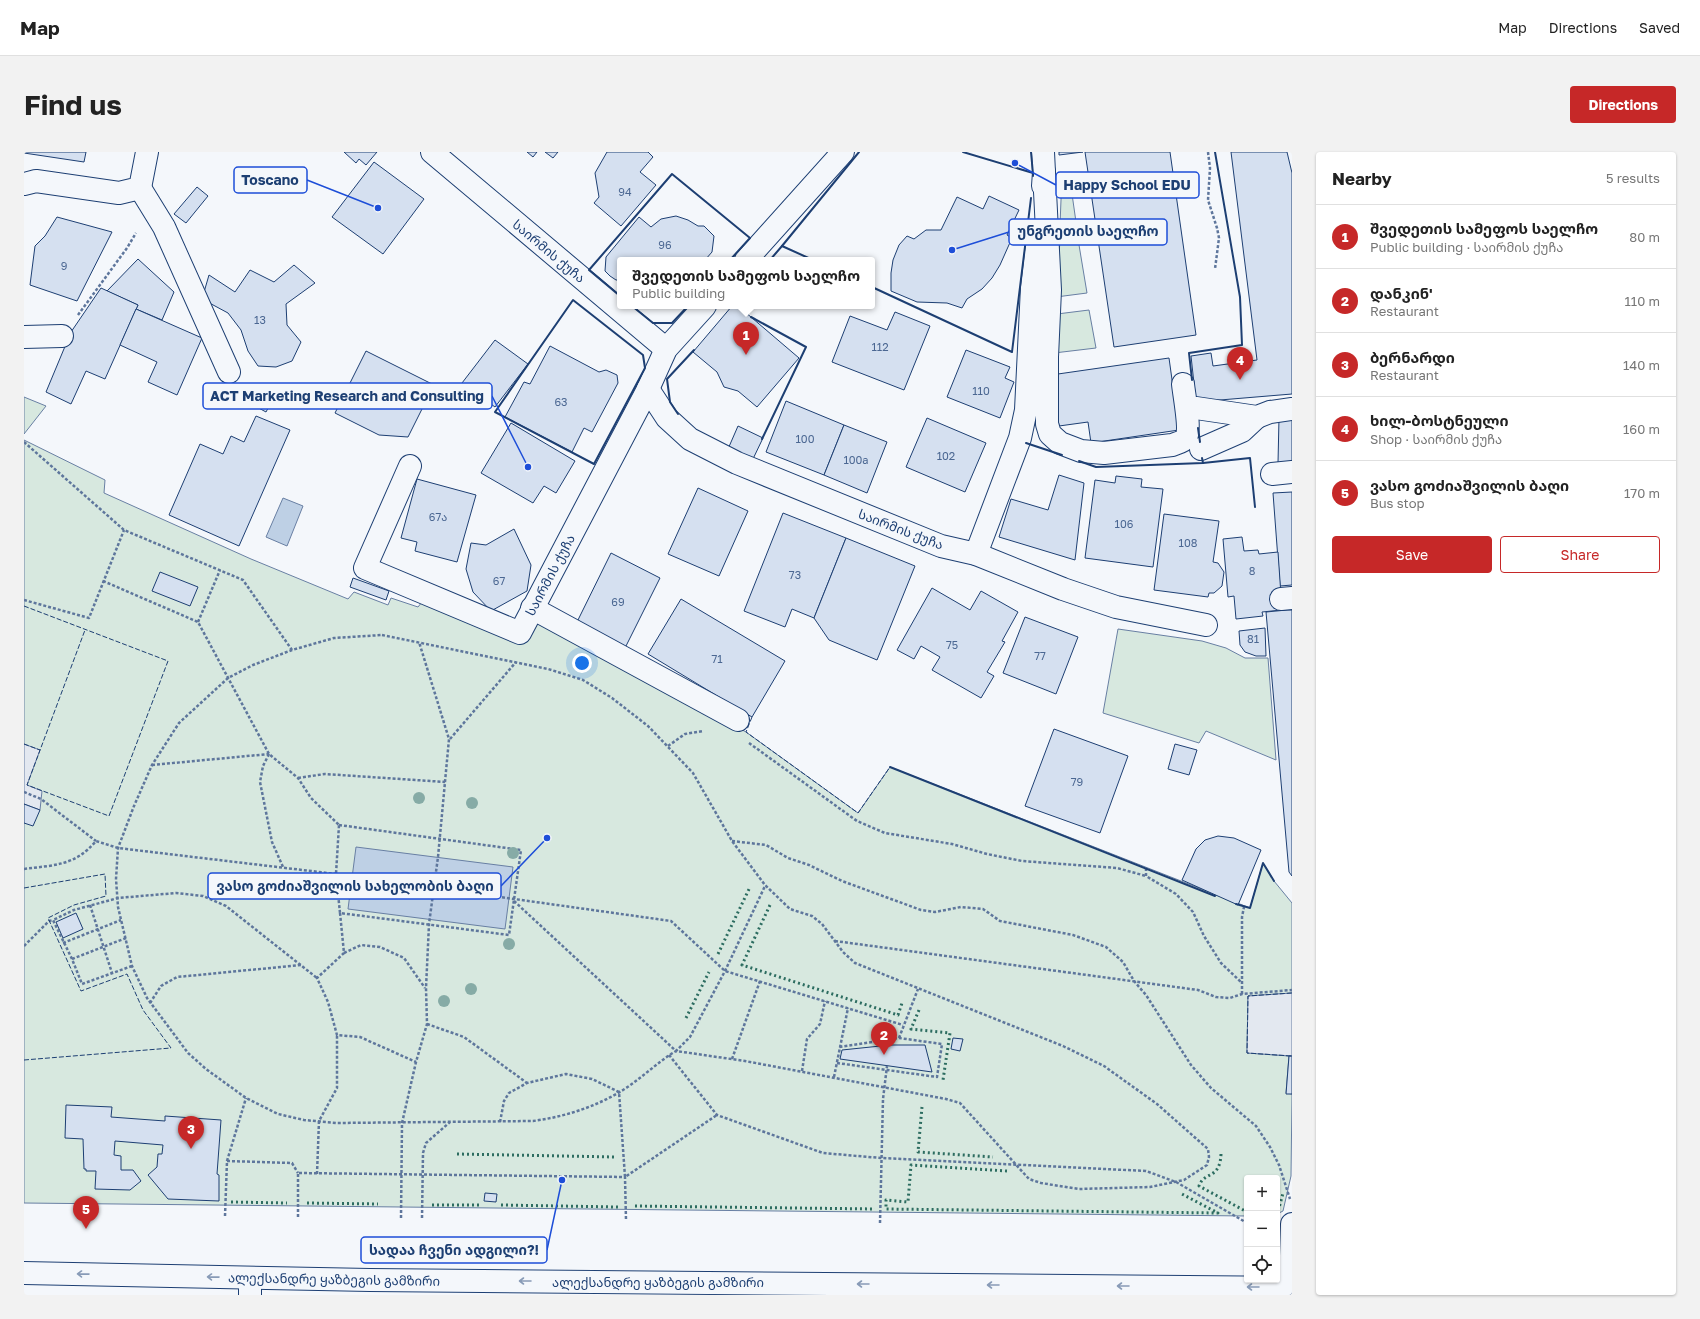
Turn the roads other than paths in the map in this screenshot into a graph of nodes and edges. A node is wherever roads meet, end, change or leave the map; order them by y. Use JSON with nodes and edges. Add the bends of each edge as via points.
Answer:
{"nodes":[{"id":1,"x":147,"y":152,"type":"edge"},
{"id":2,"x":432,"y":152,"type":"edge"},
{"id":3,"x":843,"y":152,"type":"edge"},
{"id":4,"x":1044,"y":162,"type":"edge"},
{"id":5,"x":24,"y":184,"type":"edge"},
{"id":6,"x":140,"y":188,"type":"junction"},
{"id":7,"x":749,"y":257,"type":"edge"},
{"id":8,"x":617,"y":309,"type":"edge"},
{"id":9,"x":618,"y":309,"type":"edge"},
{"id":10,"x":702,"y":309,"type":"edge"},
{"id":11,"x":62,"y":336,"type":"road end"},
{"id":12,"x":24,"y":337,"type":"edge"},
{"id":13,"x":666,"y":350,"type":"junction"},
{"id":14,"x":228,"y":372,"type":"dead end"},
{"id":15,"x":1182,"y":384,"type":"dead end"},
{"id":16,"x":648,"y":389,"type":"junction"},
{"id":17,"x":1196,"y":408,"type":"dead end"},
{"id":18,"x":1292,"y":409,"type":"edge"},
{"id":19,"x":1257,"y":417,"type":"junction"},
{"id":20,"x":1201,"y":449,"type":"dead end"},
{"id":21,"x":410,"y":466,"type":"dead end"},
{"id":22,"x":976,"y":554,"type":"junction"},
{"id":23,"x":532,"y":608,"type":"junction"},
{"id":24,"x":1206,"y":625,"type":"dead end"},
{"id":25,"x":738,"y":720,"type":"dead end"},
{"id":26,"x":1292,"y":1226,"type":"edge"},
{"id":27,"x":24,"y":1273,"type":"edge"},
{"id":28,"x":250,"y":1286,"type":"edge"},
{"id":29,"x":648,"y":1288,"type":"edge"},
{"id":30,"x":1291,"y":1288,"type":"edge"},
{"id":31,"x":747,"y":1289,"type":"edge"},
{"id":32,"x":830,"y":1290,"type":"edge"}],
"edges":[{"from":1,"to":6,"type":"street"},
{"from":2,"to":8,"type":"street","name":"საირმის ქუჩა"},
{"from":3,"to":7,"type":"street"},
{"from":4,"to":15,"type":"street","via":[[1050,290],[1047,357],[1047,424],[1050,434],[1060,443],[1081,451],[1104,453],[1182,442],[1187,437],[1188,429]]},
{"from":4,"to":22,"type":"street","via":[[1032,287],[1026,410],[1020,438]]},
{"from":5,"to":6,"type":"street","via":[[36,181],[119,193]]},
{"from":6,"to":14,"type":"street","via":[[164,227]]},
{"from":9,"to":13,"type":"street","name":"საირმის ქუჩა"},
{"from":10,"to":13,"type":"street","name":"საირმის ქუჩა"},
{"from":11,"to":12,"type":"street"},
{"from":13,"to":16,"type":"street","name":"საირმის ქუჩა"},
{"from":16,"to":22,"type":"street","name":"საირმის ქუჩა","via":[[667,418],[690,439],[737,463],[941,546]]},
{"from":16,"to":23,"type":"street","name":"საირმის ქუჩა"},
{"from":17,"to":19,"type":"street"},
{"from":18,"to":19,"type":"street"},
{"from":19,"to":20,"type":"street","via":[[1242,431]]},
{"from":21,"to":23,"type":"street","name":"საირმის ქუჩა","via":[[366,568],[520,633]]},
{"from":22,"to":24,"type":"street","name":"საირმის ქუჩა","via":[[1062,589],[1116,607]]},
{"from":23,"to":25,"type":"street"},
{"from":26,"to":30,"type":"street"},
{"from":28,"to":27,"type":"street","name":"ალექსანდრე ყაზბეგის გამზირი","one_way":true},
{"from":29,"to":28,"type":"street","name":"ალექსანდრე ყაზბეგის გამზირი","one_way":true},
{"from":29,"to":31,"type":"street","name":"ალექსანდრე ყაზბეგის გამზირი"},
{"from":30,"to":32,"type":"street","name":"ალექსანდრე ყაზბეგის გამზირი","one_way":true},
{"from":31,"to":32,"type":"street","name":"ალექსანდრე ყაზბეგის გამზირი"}]}
